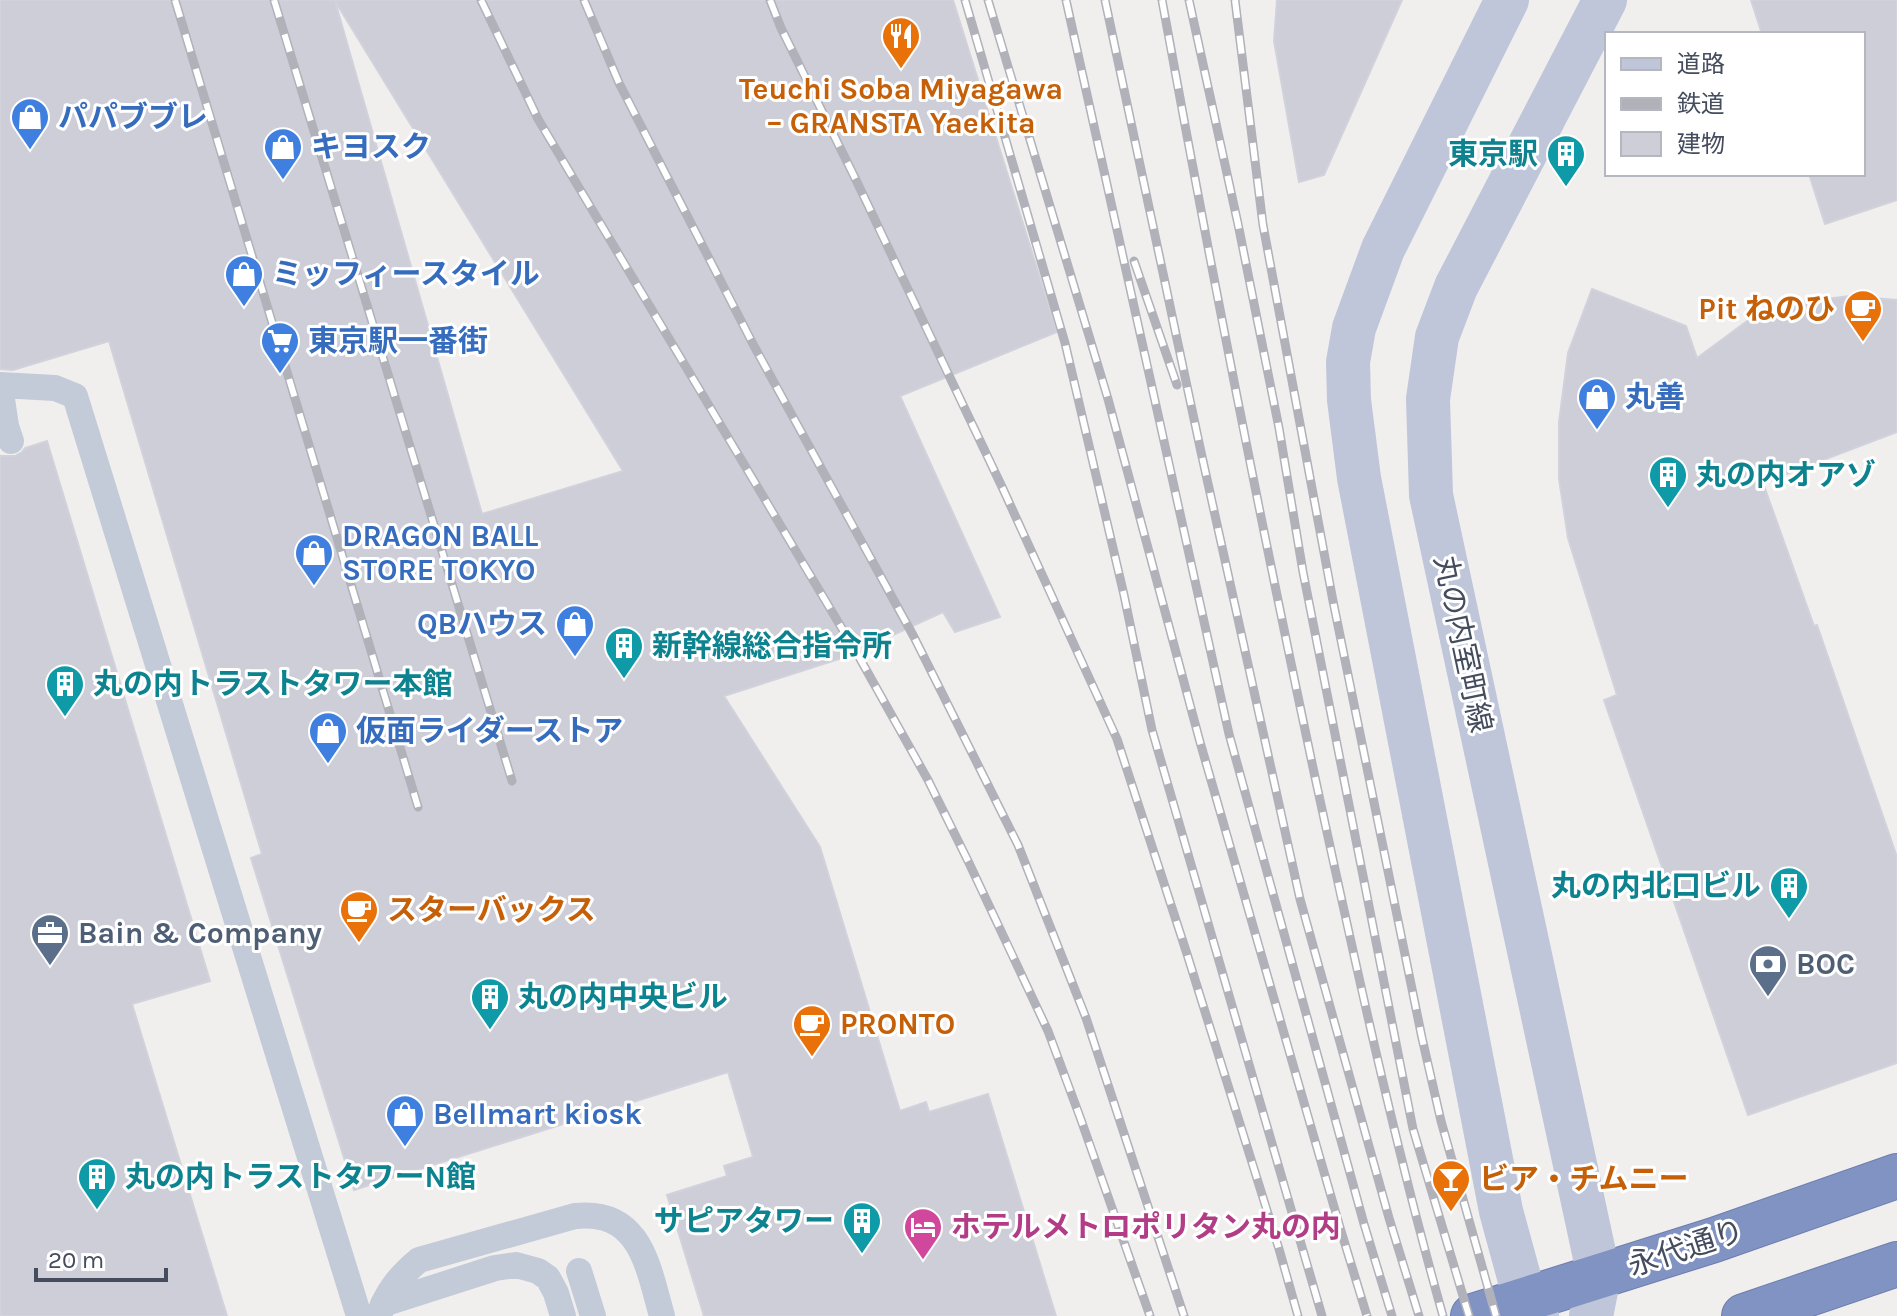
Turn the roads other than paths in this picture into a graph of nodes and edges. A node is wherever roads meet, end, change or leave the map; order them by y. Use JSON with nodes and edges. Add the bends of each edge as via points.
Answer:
{"nodes":[{"id":1,"x":1507,"y":0,"type":"edge"},
{"id":2,"x":1605,"y":0,"type":"edge"},
{"id":3,"x":0,"y":386,"type":"edge"},
{"id":4,"x":6,"y":431,"type":"edge"},
{"id":5,"x":1897,"y":1176,"type":"edge"},
{"id":6,"x":1897,"y":1264,"type":"edge"},
{"id":7,"x":579,"y":1271,"type":"dead end"},
{"id":8,"x":1595,"y":1296,"type":"edge"},
{"id":9,"x":1531,"y":1307,"type":"edge"},
{"id":10,"x":381,"y":1310,"type":"edge"},
{"id":11,"x":359,"y":1316,"type":"edge"},
{"id":12,"x":563,"y":1316,"type":"edge"},
{"id":13,"x":593,"y":1316,"type":"edge"},
{"id":14,"x":662,"y":1316,"type":"edge"},
{"id":15,"x":1473,"y":1316,"type":"edge"},
{"id":16,"x":1744,"y":1316,"type":"edge"}],
"edges":[{"from":1,"to":9,"type":"main road","via":[[1383,249],[1354,328],[1348,362],[1359,478],[1501,1211]]},
{"from":2,"to":8,"type":"main road","name":"丸の内室町線","via":[[1456,287],[1437,337],[1428,399],[1431,495]]},
{"from":3,"to":4,"type":"lane"},
{"from":3,"to":11,"type":"lane","via":[[55,388],[75,396]]},
{"from":5,"to":8,"type":"highway","name":"永代通り","via":[[1714,1240]]},
{"from":6,"to":16,"type":"highway"},
{"from":7,"to":13,"type":"lane"},
{"from":8,"to":9,"type":"highway","name":"永代通り"},
{"from":9,"to":15,"type":"highway","name":"永代通り"},
{"from":10,"to":12,"type":"lane","via":[[516,1265],[548,1278]]},
{"from":10,"to":14,"type":"lane","via":[[400,1276],[419,1260],[575,1216],[594,1216],[620,1225],[639,1245]]}]}
